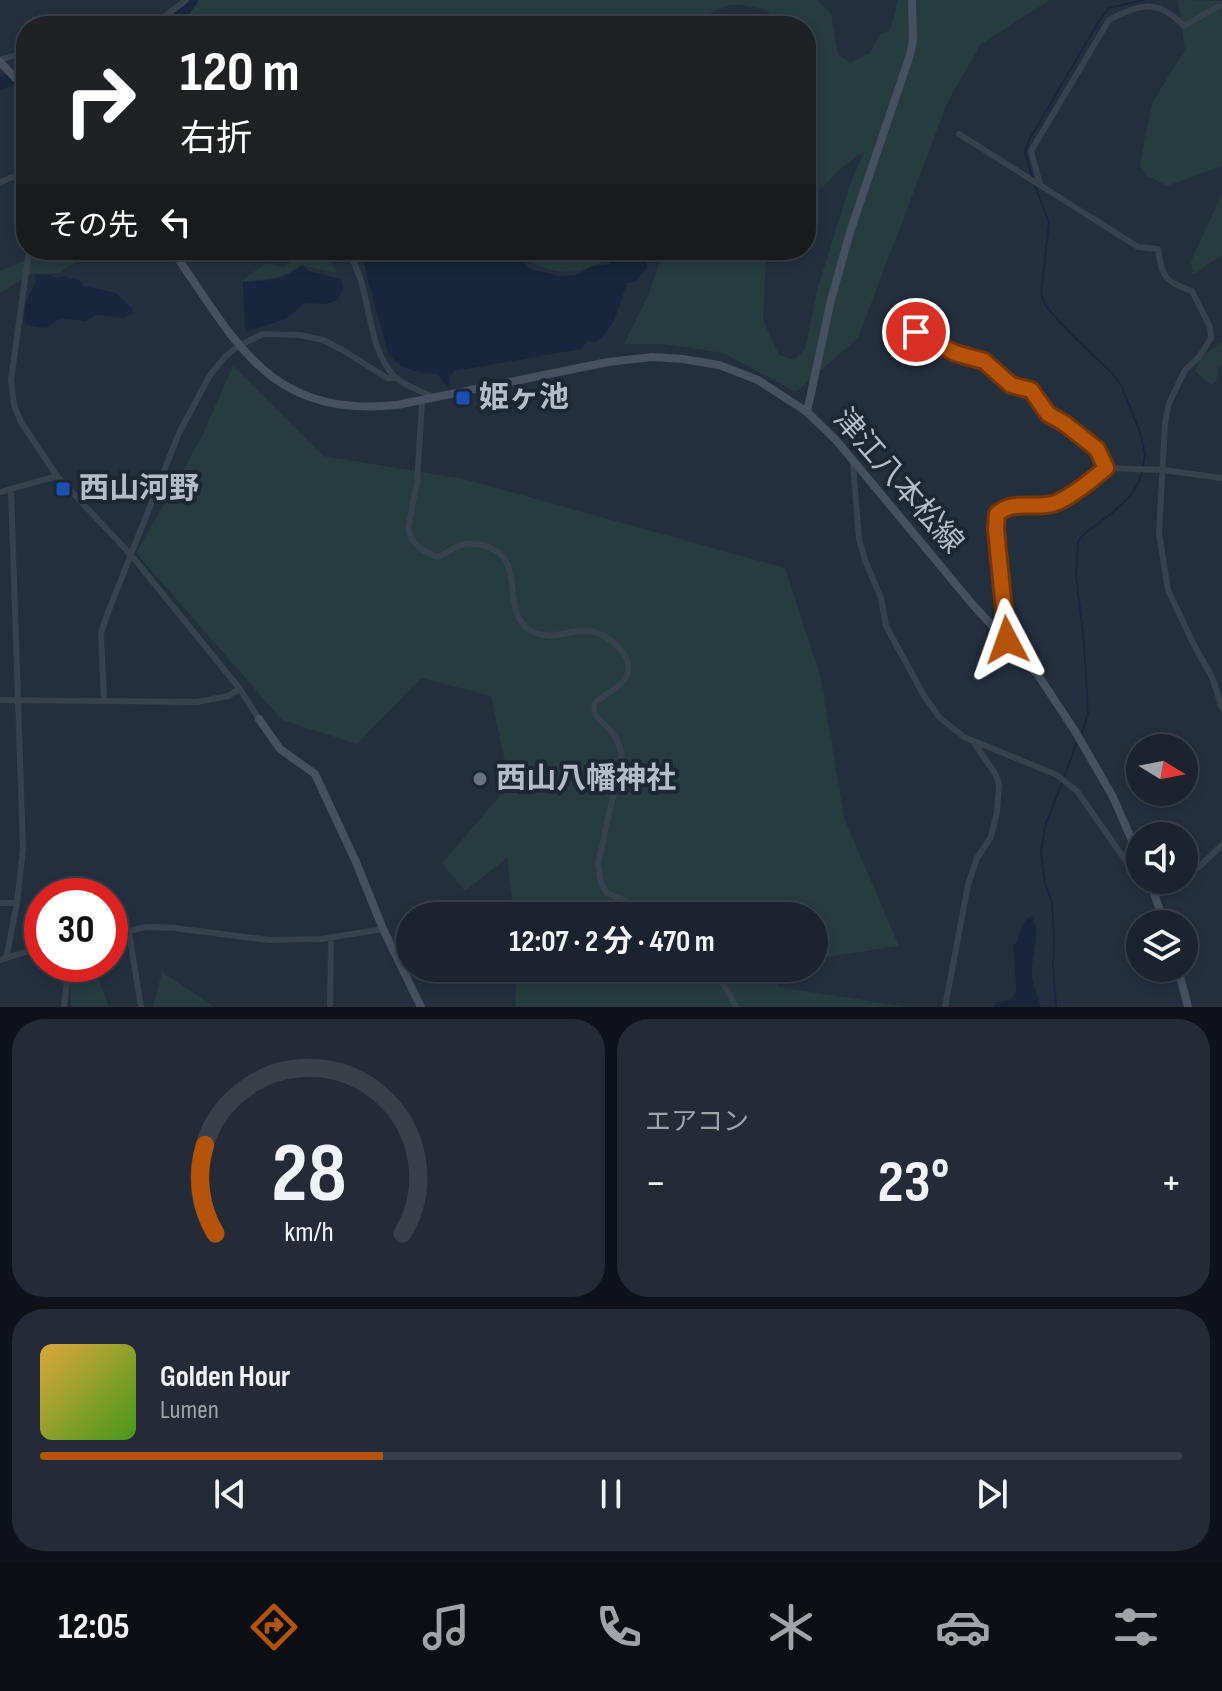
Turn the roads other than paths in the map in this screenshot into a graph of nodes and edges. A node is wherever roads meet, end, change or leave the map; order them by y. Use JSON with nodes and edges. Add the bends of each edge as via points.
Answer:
{"nodes":[{"id":1,"x":186,"y":0,"type":"edge"},
{"id":2,"x":912,"y":0,"type":"edge"},
{"id":3,"x":1219,"y":6,"type":"dead end"},
{"id":4,"x":165,"y":16,"type":"edge"},
{"id":5,"x":1,"y":63,"type":"edge"},
{"id":6,"x":16,"y":79,"type":"edge"},
{"id":7,"x":959,"y":134,"type":"dead end"},
{"id":8,"x":1040,"y":184,"type":"junction"},
{"id":9,"x":28,"y":260,"type":"edge"},
{"id":10,"x":179,"y":260,"type":"edge"},
{"id":11,"x":352,"y":260,"type":"edge"},
{"id":12,"x":897,"y":321,"type":"dead end"},
{"id":13,"x":238,"y":346,"type":"junction"},
{"id":14,"x":397,"y":378,"type":"junction"},
{"id":15,"x":438,"y":398,"type":"junction"},
{"id":16,"x":422,"y":402,"type":"junction"},
{"id":17,"x":807,"y":412,"type":"junction"},
{"id":18,"x":852,"y":459,"type":"junction"},
{"id":19,"x":1106,"y":468,"type":"junction"},
{"id":20,"x":1163,"y":470,"type":"junction"},
{"id":21,"x":57,"y":476,"type":"junction"},
{"id":22,"x":1222,"y":478,"type":"edge"},
{"id":23,"x":11,"y":490,"type":"junction"},
{"id":24,"x":0,"y":492,"type":"edge"},
{"id":25,"x":131,"y":555,"type":"junction"},
{"id":26,"x":1007,"y":640,"type":"junction"},
{"id":27,"x":240,"y":689,"type":"junction"},
{"id":28,"x":0,"y":700,"type":"edge"},
{"id":29,"x":19,"y":700,"type":"junction"},
{"id":30,"x":104,"y":701,"type":"junction"},
{"id":31,"x":1222,"y":707,"type":"edge"},
{"id":32,"x":259,"y":719,"type":"joint"},
{"id":33,"x":975,"y":744,"type":"junction"},
{"id":34,"x":1126,"y":827,"type":"edge"},
{"id":35,"x":1222,"y":845,"type":"edge"},
{"id":36,"x":1126,"y":861,"type":"edge"},
{"id":37,"x":1198,"y":868,"type":"edge"},
{"id":38,"x":628,"y":902,"type":"edge"},
{"id":39,"x":0,"y":903,"type":"edge"},
{"id":40,"x":17,"y":903,"type":"junction"},
{"id":41,"x":383,"y":929,"type":"junction"},
{"id":42,"x":129,"y":932,"type":"joint"},
{"id":43,"x":331,"y":943,"type":"dead end"},
{"id":44,"x":24,"y":953,"type":"edge"},
{"id":45,"x":3,"y":960,"type":"edge"},
{"id":46,"x":67,"y":982,"type":"edge"},
{"id":47,"x":723,"y":982,"type":"edge"},
{"id":48,"x":1182,"y":982,"type":"edge"},
{"id":49,"x":64,"y":1007,"type":"edge"},
{"id":50,"x":141,"y":1007,"type":"edge"},
{"id":51,"x":330,"y":1007,"type":"edge"},
{"id":52,"x":421,"y":1007,"type":"edge"},
{"id":53,"x":736,"y":1007,"type":"edge"},
{"id":54,"x":945,"y":1007,"type":"edge"},
{"id":55,"x":1188,"y":1007,"type":"edge"}],
"edges":[{"from":1,"to":4,"type":"street"},
{"from":2,"to":17,"type":"main road","via":[[910,55],[851,229]]},
{"from":3,"to":8,"type":"street","via":[[1184,26],[1169,8],[1151,4],[1109,20],[1031,151]]},
{"from":5,"to":6,"type":"main road"},
{"from":7,"to":8,"type":"street"},
{"from":8,"to":20,"type":"street","via":[[1138,247],[1158,249],[1161,270],[1172,285],[1192,291],[1210,327],[1209,345],[1185,370],[1169,403]]},
{"from":9,"to":21,"type":"street","via":[[12,392],[21,422]]},
{"from":10,"to":13,"type":"main road","name":"津江八本松線"},
{"from":11,"to":14,"type":"street","via":[[384,363]]},
{"from":12,"to":19,"type":"street","via":[[955,353],[984,361],[1011,385],[1031,390],[1048,414],[1097,449]]},
{"from":13,"to":14,"type":"street","via":[[263,334],[300,335],[323,340],[387,378]]},
{"from":13,"to":16,"type":"main road","name":"津江八本松線","via":[[281,383],[318,401],[362,407]]},
{"from":13,"to":25,"type":"street","via":[[210,375],[179,433]]},
{"from":14,"to":15,"type":"street"},
{"from":15,"to":16,"type":"main road","name":"津江八本松線"},
{"from":15,"to":17,"type":"main road","name":"津江八本松線","via":[[608,362],[668,358],[719,365],[758,380]]},
{"from":16,"to":38,"type":"street","via":[[408,528],[412,540],[437,557],[466,544],[501,552],[509,564],[524,626],[559,636],[593,631],[628,658],[628,675],[594,704],[593,712],[617,739],[622,756],[598,873],[607,893]]},
{"from":17,"to":18,"type":"main road","name":"津江八本松線"},
{"from":18,"to":26,"type":"main road","name":"津江八本松線"},
{"from":18,"to":33,"type":"street","via":[[859,539],[886,626],[939,717]]},
{"from":19,"to":20,"type":"street"},
{"from":19,"to":26,"type":"street","via":[[1058,502],[1011,506],[997,514]]},
{"from":20,"to":22,"type":"street"},
{"from":20,"to":31,"type":"street","via":[[1159,533],[1164,574]]},
{"from":21,"to":23,"type":"street"},
{"from":21,"to":25,"type":"street"},
{"from":23,"to":24,"type":"street"},
{"from":23,"to":29,"type":"street"},
{"from":25,"to":27,"type":"street"},
{"from":25,"to":30,"type":"street","via":[[101,633]]},
{"from":26,"to":34,"type":"main road","name":"津江八本松線","via":[[1075,731]]},
{"from":27,"to":30,"type":"street","via":[[197,702]]},
{"from":27,"to":32,"type":"street"},
{"from":28,"to":29,"type":"street"},
{"from":29,"to":30,"type":"street"},
{"from":29,"to":40,"type":"street","via":[[23,849]]},
{"from":32,"to":41,"type":"main road","via":[[280,749],[315,774]]},
{"from":33,"to":36,"type":"street","via":[[1057,775],[1077,791]]},
{"from":33,"to":54,"type":"street","via":[[996,775],[997,812],[968,885]]},
{"from":35,"to":37,"type":"street"},
{"from":39,"to":40,"type":"street"},
{"from":40,"to":45,"type":"street"},
{"from":41,"to":42,"type":"street","via":[[269,940],[174,928]]},
{"from":41,"to":52,"type":"main road"},
{"from":42,"to":50,"type":"street"},
{"from":43,"to":51,"type":"street"},
{"from":44,"to":45,"type":"street"},
{"from":46,"to":49,"type":"street"},
{"from":47,"to":53,"type":"street"},
{"from":48,"to":55,"type":"main road"}]}
